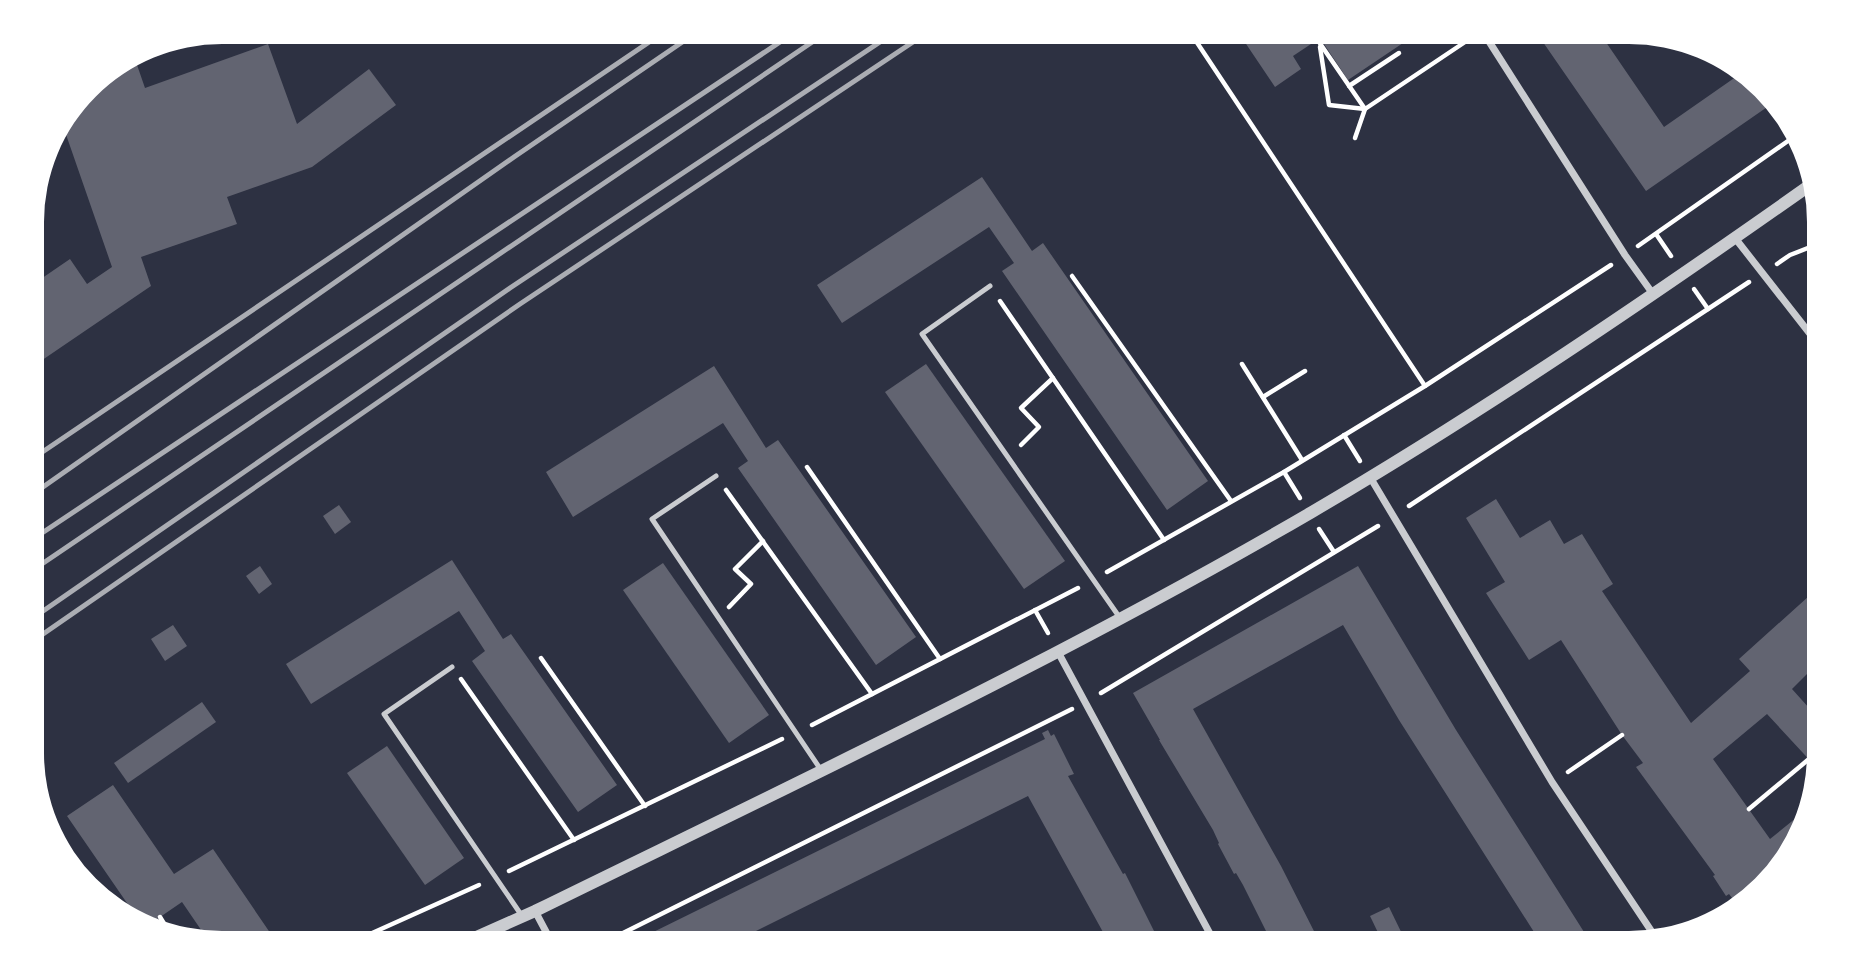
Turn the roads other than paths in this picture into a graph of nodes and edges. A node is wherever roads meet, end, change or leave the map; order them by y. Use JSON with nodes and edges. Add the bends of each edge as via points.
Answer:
{"nodes":[{"id":1,"x":1491,"y":44,"type":"edge"},
{"id":2,"x":1804,"y":189,"type":"edge"},
{"id":3,"x":1735,"y":238,"type":"junction"},
{"id":4,"x":990,"y":286,"type":"road end"},
{"id":5,"x":1653,"y":294,"type":"junction"},
{"id":6,"x":1807,"y":330,"type":"edge"},
{"id":7,"x":716,"y":476,"type":"road end"},
{"id":8,"x":1370,"y":477,"type":"junction"},
{"id":9,"x":1120,"y":618,"type":"junction"},
{"id":10,"x":1058,"y":652,"type":"junction"},
{"id":11,"x":452,"y":667,"type":"road end"},
{"id":12,"x":821,"y":770,"type":"junction"},
{"id":13,"x":528,"y":914,"type":"junction"},
{"id":14,"x":1651,"y":930,"type":"edge"},
{"id":15,"x":490,"y":931,"type":"edge"},
{"id":16,"x":542,"y":931,"type":"edge"},
{"id":17,"x":1208,"y":931,"type":"edge"}],
"edges":[{"from":1,"to":5,"type":"street"},
{"from":2,"to":3,"type":"street"},
{"from":3,"to":5,"type":"street"},
{"from":3,"to":6,"type":"street"},
{"from":4,"to":9,"type":"lane","via":[[922,334]]},
{"from":5,"to":8,"type":"street"},
{"from":7,"to":12,"type":"lane","via":[[652,519]]},
{"from":8,"to":9,"type":"street"},
{"from":8,"to":14,"type":"street","via":[[1552,782]]},
{"from":9,"to":10,"type":"street"},
{"from":10,"to":12,"type":"street"},
{"from":10,"to":17,"type":"street"},
{"from":11,"to":13,"type":"lane","via":[[383,714]]},
{"from":12,"to":13,"type":"street"},
{"from":13,"to":15,"type":"street"},
{"from":13,"to":16,"type":"street"}]}
